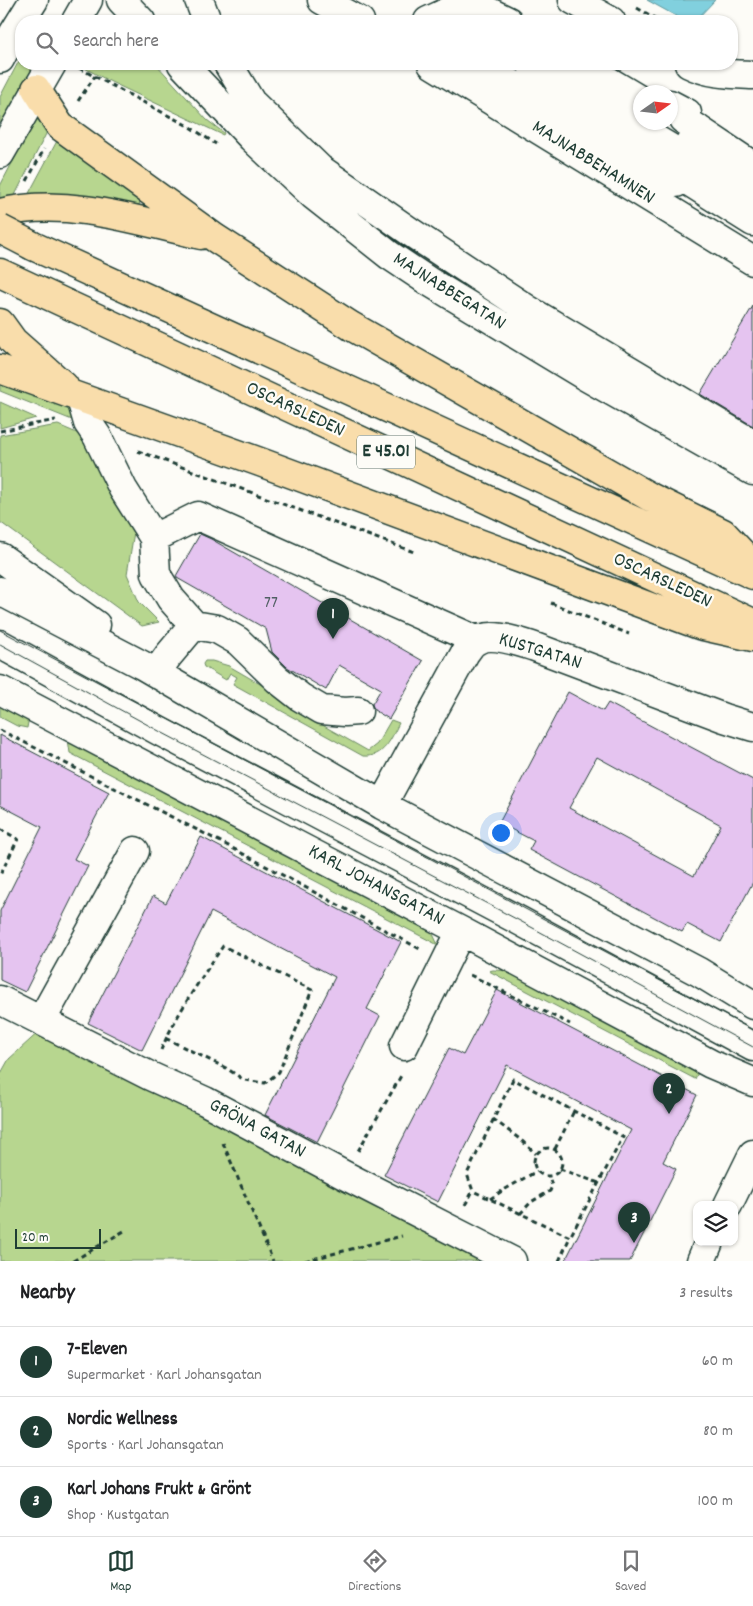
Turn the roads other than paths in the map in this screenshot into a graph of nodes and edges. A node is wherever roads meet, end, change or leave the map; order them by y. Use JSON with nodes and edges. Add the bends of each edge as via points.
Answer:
{"nodes":[{"id":1,"x":34,"y":0,"type":"edge"},
{"id":2,"x":88,"y":0,"type":"edge"},
{"id":3,"x":121,"y":0,"type":"edge"},
{"id":4,"x":199,"y":0,"type":"edge"},
{"id":5,"x":322,"y":0,"type":"edge"},
{"id":6,"x":454,"y":0,"type":"edge"},
{"id":7,"x":484,"y":0,"type":"edge"},
{"id":8,"x":573,"y":0,"type":"edge"},
{"id":9,"x":621,"y":13,"type":"edge"},
{"id":10,"x":24,"y":15,"type":"edge"},
{"id":11,"x":79,"y":15,"type":"edge"},
{"id":12,"x":135,"y":15,"type":"edge"},
{"id":13,"x":205,"y":15,"type":"edge"},
{"id":14,"x":349,"y":15,"type":"edge"},
{"id":15,"x":429,"y":15,"type":"edge"},
{"id":16,"x":441,"y":15,"type":"edge"},
{"id":17,"x":496,"y":15,"type":"edge"},
{"id":18,"x":515,"y":15,"type":"edge"},
{"id":19,"x":15,"y":29,"type":"edge"},
{"id":20,"x":0,"y":59,"type":"edge"},
{"id":21,"x":48,"y":70,"type":"edge"},
{"id":22,"x":188,"y":70,"type":"edge"},
{"id":23,"x":232,"y":70,"type":"edge"},
{"id":24,"x":442,"y":70,"type":"edge"},
{"id":25,"x":489,"y":70,"type":"edge"},
{"id":26,"x":520,"y":70,"type":"edge"},
{"id":27,"x":542,"y":70,"type":"edge"},
{"id":28,"x":567,"y":70,"type":"edge"},
{"id":29,"x":590,"y":70,"type":"edge"},
{"id":30,"x":612,"y":70,"type":"edge"},
{"id":31,"x":703,"y":70,"type":"edge"},
{"id":32,"x":753,"y":76,"type":"edge"},
{"id":33,"x":638,"y":85,"type":"edge"},
{"id":34,"x":36,"y":90,"type":"junction"},
{"id":35,"x":633,"y":96,"type":"edge"},
{"id":36,"x":678,"y":108,"type":"edge"},
{"id":37,"x":633,"y":110,"type":"edge"},
{"id":38,"x":664,"y":130,"type":"edge"},
{"id":39,"x":677,"y":130,"type":"edge"},
{"id":40,"x":690,"y":152,"type":"junction"},
{"id":41,"x":0,"y":154,"type":"edge"},
{"id":42,"x":753,"y":166,"type":"edge"},
{"id":43,"x":753,"y":194,"type":"edge"},
{"id":44,"x":4,"y":217,"type":"edge"},
{"id":45,"x":753,"y":222,"type":"edge"},
{"id":46,"x":215,"y":238,"type":"junction"},
{"id":47,"x":753,"y":262,"type":"edge"},
{"id":48,"x":9,"y":277,"type":"edge"},
{"id":49,"x":0,"y":323,"type":"edge"},
{"id":50,"x":0,"y":369,"type":"edge"},
{"id":51,"x":81,"y":399,"type":"junction"},
{"id":52,"x":753,"y":444,"type":"edge"},
{"id":53,"x":753,"y":471,"type":"edge"},
{"id":54,"x":154,"y":538,"type":"junction"},
{"id":55,"x":0,"y":557,"type":"edge"},
{"id":56,"x":753,"y":565,"type":"edge"},
{"id":57,"x":753,"y":575,"type":"edge"},
{"id":58,"x":0,"y":591,"type":"edge"},
{"id":59,"x":753,"y":623,"type":"edge"},
{"id":60,"x":194,"y":625,"type":"junction"},
{"id":61,"x":0,"y":630,"type":"edge"},
{"id":62,"x":753,"y":637,"type":"edge"},
{"id":63,"x":476,"y":640,"type":"junction"},
{"id":64,"x":0,"y":644,"type":"edge"},
{"id":65,"x":149,"y":669,"type":"junction"},
{"id":66,"x":0,"y":690,"type":"edge"},
{"id":67,"x":358,"y":711,"type":"dead end"},
{"id":68,"x":753,"y":727,"type":"edge"},
{"id":69,"x":382,"y":805,"type":"junction"},
{"id":70,"x":135,"y":851,"type":"dead end"},
{"id":71,"x":461,"y":931,"type":"junction"},
{"id":72,"x":0,"y":1000,"type":"edge"},
{"id":73,"x":753,"y":1005,"type":"edge"},
{"id":74,"x":41,"y":1021,"type":"junction"},
{"id":75,"x":753,"y":1030,"type":"edge"},
{"id":76,"x":404,"y":1046,"type":"road end"},
{"id":77,"x":753,"y":1047,"type":"edge"},
{"id":78,"x":753,"y":1082,"type":"edge"},
{"id":79,"x":753,"y":1154,"type":"edge"},
{"id":80,"x":730,"y":1201,"type":"edge"},
{"id":81,"x":707,"y":1246,"type":"edge"},
{"id":82,"x":512,"y":1261,"type":"edge"},
{"id":83,"x":701,"y":1261,"type":"edge"}],
"edges":[{"from":1,"to":10,"type":"street"},
{"from":2,"to":11,"type":"street"},
{"from":3,"to":12,"type":"street"},
{"from":4,"to":13,"type":"street"},
{"from":5,"to":14,"type":"street"},
{"from":6,"to":15,"type":"street"},
{"from":7,"to":18,"type":"street"},
{"from":8,"to":9,"type":"street"},
{"from":16,"to":17,"type":"street","via":[[469,2]]},
{"from":19,"to":20,"type":"street"},
{"from":21,"to":34,"type":"street"},
{"from":22,"to":53,"type":"street","name":"MAJNABBEGATAN","via":[[252,138],[313,195],[428,281]]},
{"from":23,"to":52,"type":"street","via":[[252,102],[320,168],[527,309]]},
{"from":24,"to":47,"type":"street","name":"MAJNABBEHAMNEN"},
{"from":25,"to":40,"type":"street","name":"MAJNABBEHAMNEN","via":[[676,182]]},
{"from":26,"to":40,"type":"street","name":"MAJNABBEHAMNEN"},
{"from":27,"to":40,"type":"street","name":"MAJNABBEHAMNEN"},
{"from":28,"to":37,"type":"street"},
{"from":29,"to":35,"type":"street"},
{"from":30,"to":33,"type":"street"},
{"from":31,"to":32,"type":"street"},
{"from":34,"to":41,"type":"street"},
{"from":34,"to":46,"type":"highway","via":[[60,126]]},
{"from":36,"to":40,"type":"street","name":"MAJNABBEHAMNEN","via":[[687,113],[683,119]]},
{"from":38,"to":40,"type":"street","name":"MAJNABBEHAMNEN"},
{"from":39,"to":40,"type":"street","name":"MAJNABBEHAMNEN"},
{"from":40,"to":42,"type":"street","name":"MAJNABBEHAMNEN"},
{"from":40,"to":43,"type":"street","name":"MAJNABBEHAMNEN"},
{"from":40,"to":45,"type":"street","name":"MAJNABBEHAMNEN"},
{"from":44,"to":46,"type":"highway","via":[[30,207],[94,210]]},
{"from":44,"to":57,"type":"highway","name":"OSCARSLEDEN","number":"E 45.01","bridge":true,"via":[[33,246]]},
{"from":46,"to":56,"type":"highway","via":[[360,330],[650,497],[723,533]]},
{"from":48,"to":59,"type":"highway","name":"OSCARSLEDEN","number":"E 45.01"},
{"from":49,"to":51,"type":"highway","via":[[13,341]]},
{"from":50,"to":51,"type":"highway"},
{"from":51,"to":54,"type":"street","via":[[88,423]]},
{"from":51,"to":62,"type":"highway","via":[[700,625]]},
{"from":54,"to":60,"type":"street","via":[[156,574],[171,599]]},
{"from":54,"to":63,"type":"street","via":[[198,516]]},
{"from":55,"to":65,"type":"street","via":[[101,628]]},
{"from":58,"to":65,"type":"street"},
{"from":60,"to":65,"type":"street","via":[[168,656]]},
{"from":60,"to":67,"type":"street","via":[[217,629],[238,642],[300,698],[322,710]]},
{"from":61,"to":75,"type":"street"},
{"from":63,"to":68,"type":"street","name":"KUSTGATAN","via":[[505,638],[534,647]]},
{"from":63,"to":69,"type":"street","name":"KUSTGATAN","via":[[465,652]]},
{"from":64,"to":77,"type":"street"},
{"from":65,"to":69,"type":"street"},
{"from":66,"to":71,"type":"street","name":"KARL JOHANSGATAN"},
{"from":69,"to":73,"type":"street","via":[[699,972]]},
{"from":70,"to":74,"type":"street"},
{"from":71,"to":76,"type":"street"},
{"from":71,"to":78,"type":"street","name":"KARL JOHANSGATAN","via":[[711,1064]]},
{"from":72,"to":74,"type":"street","name":"GRÖNA GATAN"},
{"from":74,"to":82,"type":"street","name":"GRÖNA GATAN","via":[[205,1101]]},
{"from":79,"to":80,"type":"street"},
{"from":81,"to":83,"type":"street"}]}
